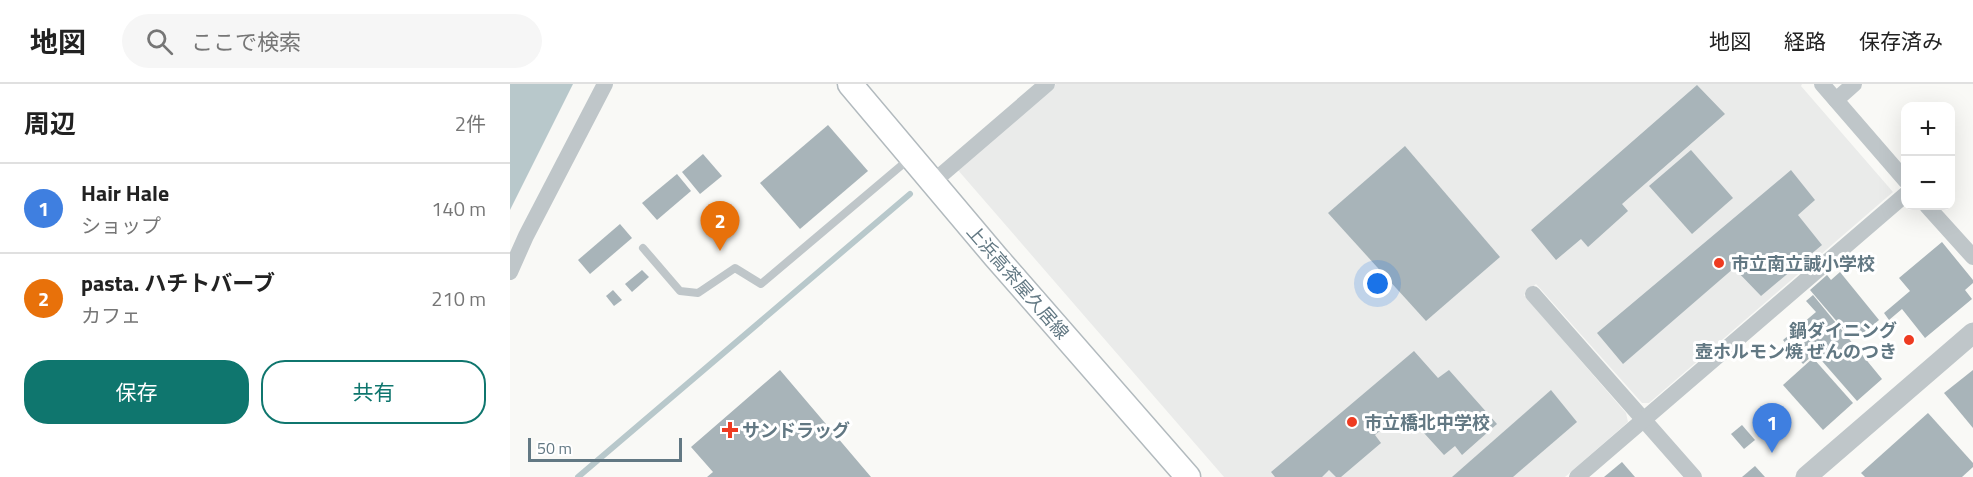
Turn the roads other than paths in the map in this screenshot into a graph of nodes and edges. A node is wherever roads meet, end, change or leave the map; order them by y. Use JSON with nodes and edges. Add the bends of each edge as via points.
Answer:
{"nodes":[{"id":1,"x":605,"y":84,"type":"edge"},
{"id":2,"x":850,"y":84,"type":"edge"},
{"id":3,"x":1047,"y":84,"type":"edge"},
{"id":4,"x":1822,"y":84,"type":"edge"},
{"id":5,"x":1854,"y":84,"type":"edge"},
{"id":6,"x":1836,"y":100,"type":"junction"},
{"id":7,"x":912,"y":157,"type":"junction"},
{"id":8,"x":1901,"y":176,"type":"edge"},
{"id":9,"x":933,"y":182,"type":"junction"},
{"id":10,"x":1901,"y":197,"type":"edge"},
{"id":11,"x":1931,"y":210,"type":"edge"},
{"id":12,"x":643,"y":248,"type":"dead end"},
{"id":13,"x":1973,"y":257,"type":"edge"},
{"id":14,"x":510,"y":272,"type":"edge"},
{"id":15,"x":1533,"y":294,"type":"dead end"},
{"id":16,"x":1973,"y":333,"type":"edge"},
{"id":17,"x":1644,"y":419,"type":"junction"},
{"id":18,"x":1188,"y":477,"type":"edge"},
{"id":19,"x":1577,"y":477,"type":"edge"},
{"id":20,"x":1694,"y":477,"type":"edge"},
{"id":21,"x":1806,"y":477,"type":"edge"}],
"edges":[{"from":1,"to":14,"type":"street"},
{"from":2,"to":7,"type":"main road","name":"上浜高茶屋久居線"},
{"from":3,"to":9,"type":"street"},
{"from":4,"to":6,"type":"street"},
{"from":5,"to":6,"type":"street"},
{"from":6,"to":8,"type":"street"},
{"from":7,"to":9,"type":"main road","name":"上浜高茶屋久居線"},
{"from":7,"to":12,"type":"lane","via":[[761,284],[735,268],[698,293],[680,291]]},
{"from":9,"to":18,"type":"main road","name":"上浜高茶屋久居線"},
{"from":10,"to":17,"type":"street"},
{"from":11,"to":13,"type":"street"},
{"from":15,"to":17,"type":"street"},
{"from":16,"to":21,"type":"street"},
{"from":17,"to":19,"type":"street"},
{"from":17,"to":20,"type":"street"}]}
